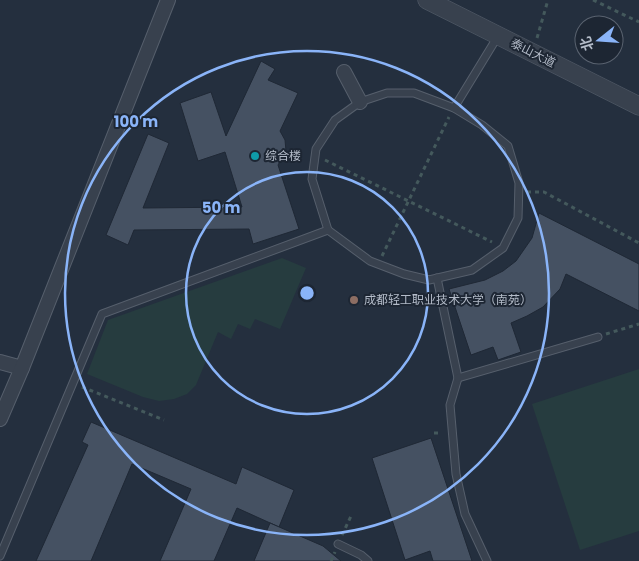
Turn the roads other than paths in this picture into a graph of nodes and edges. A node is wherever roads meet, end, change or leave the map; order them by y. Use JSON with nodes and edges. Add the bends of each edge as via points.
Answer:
{"nodes":[{"id":1,"x":168,"y":0,"type":"edge"},
{"id":2,"x":427,"y":0,"type":"edge"},
{"id":3,"x":498,"y":36,"type":"junction"},
{"id":4,"x":344,"y":72,"type":"dead end"},
{"id":5,"x":360,"y":102,"type":"junction"},
{"id":6,"x":639,"y":106,"type":"edge"},
{"id":7,"x":454,"y":108,"type":"junction"},
{"id":8,"x":328,"y":230,"type":"junction"},
{"id":9,"x":437,"y":278,"type":"junction"},
{"id":10,"x":598,"y":337,"type":"road end"},
{"id":11,"x":0,"y":362,"type":"edge"},
{"id":12,"x":22,"y":368,"type":"junction"},
{"id":13,"x":458,"y":378,"type":"junction"},
{"id":14,"x":0,"y":419,"type":"edge"},
{"id":15,"x":338,"y":544,"type":"road end"},
{"id":16,"x":0,"y":556,"type":"edge"},
{"id":17,"x":368,"y":561,"type":"edge"},
{"id":18,"x":487,"y":561,"type":"edge"}],
"edges":[{"from":1,"to":12,"type":"street"},
{"from":2,"to":3,"type":"street","name":"泰山大道"},
{"from":3,"to":6,"type":"street","name":"泰山大道"},
{"from":3,"to":7,"type":"lane"},
{"from":4,"to":5,"type":"street"},
{"from":5,"to":7,"type":"lane","via":[[387,93],[414,93]]},
{"from":5,"to":8,"type":"lane","via":[[335,120],[316,148],[312,179]]},
{"from":7,"to":9,"type":"lane","via":[[508,146],[519,183],[518,218],[504,248],[472,270]]},
{"from":8,"to":9,"type":"lane","via":[[370,261],[404,274],[429,280]]},
{"from":8,"to":16,"type":"lane","via":[[102,314]]},
{"from":9,"to":13,"type":"lane"},
{"from":10,"to":13,"type":"lane"},
{"from":11,"to":12,"type":"street"},
{"from":12,"to":14,"type":"street"},
{"from":13,"to":18,"type":"lane","via":[[450,405],[456,474],[464,514]]},
{"from":15,"to":17,"type":"lane"}]}
